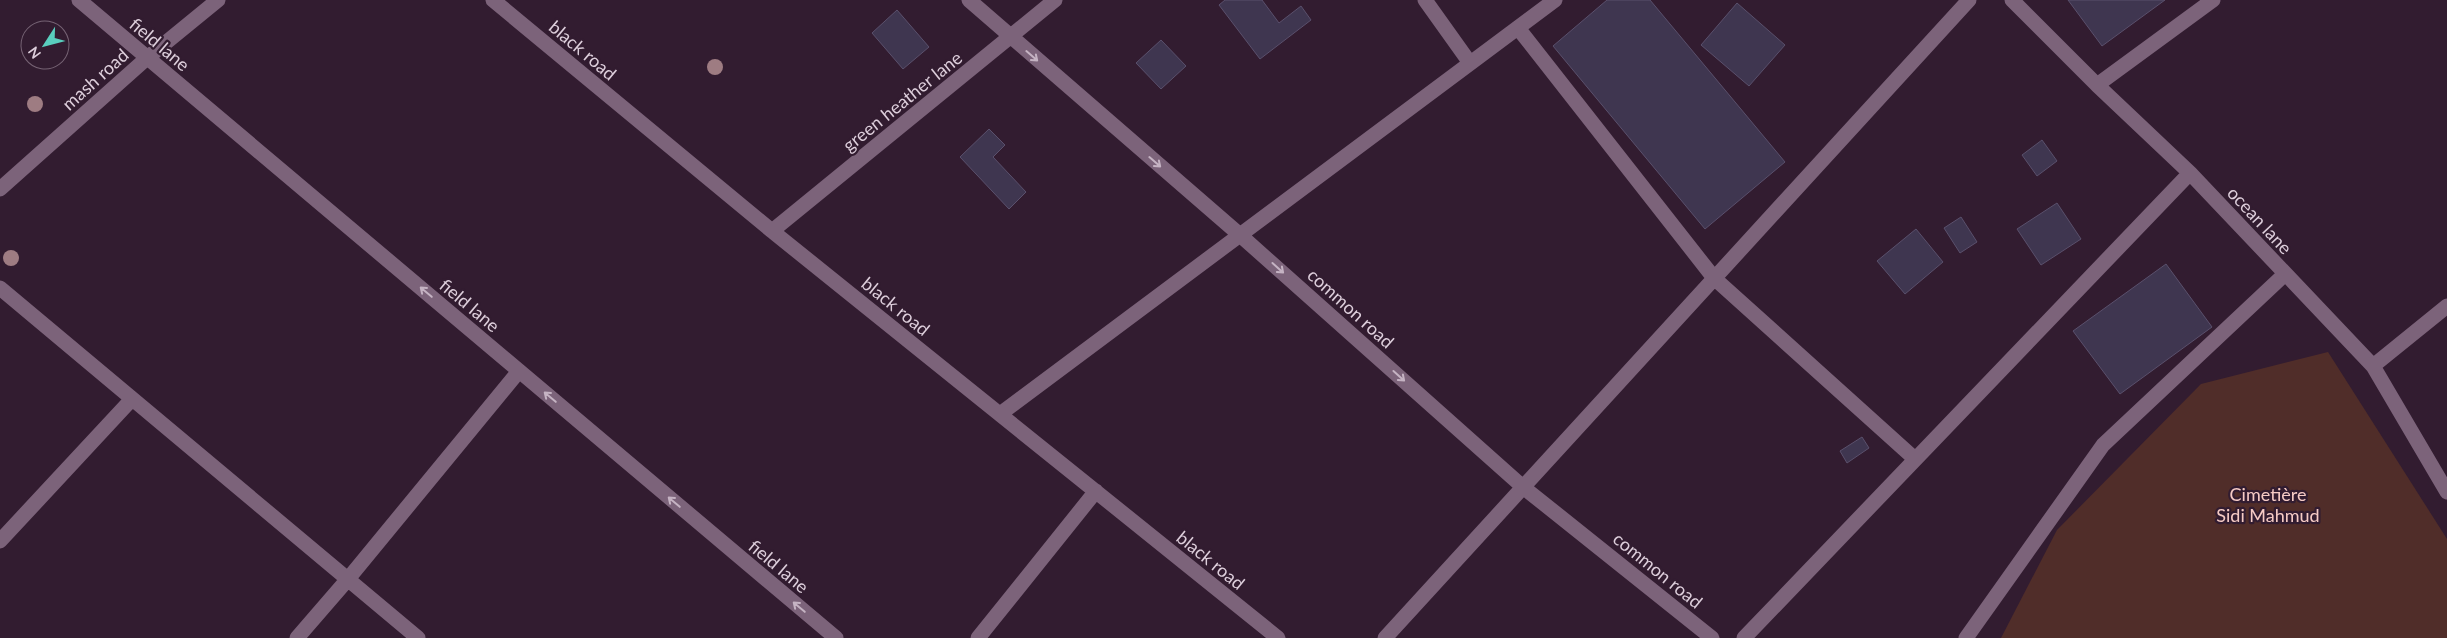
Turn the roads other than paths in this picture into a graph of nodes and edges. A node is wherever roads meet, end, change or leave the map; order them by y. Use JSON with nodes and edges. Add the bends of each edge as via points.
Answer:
{"nodes":[{"id":1,"x":79,"y":0,"type":"edge"},
{"id":2,"x":218,"y":0,"type":"edge"},
{"id":3,"x":493,"y":0,"type":"edge"},
{"id":4,"x":969,"y":0,"type":"edge"},
{"id":5,"x":1056,"y":0,"type":"edge"},
{"id":6,"x":1425,"y":0,"type":"edge"},
{"id":7,"x":1555,"y":0,"type":"edge"},
{"id":8,"x":1969,"y":0,"type":"edge"},
{"id":9,"x":2012,"y":0,"type":"edge"},
{"id":10,"x":2213,"y":0,"type":"edge"},
{"id":11,"x":1518,"y":28,"type":"junction"},
{"id":12,"x":1009,"y":36,"type":"junction"},
{"id":13,"x":147,"y":58,"type":"junction"},
{"id":14,"x":1470,"y":63,"type":"junction"},
{"id":15,"x":2097,"y":85,"type":"junction"},
{"id":16,"x":2190,"y":172,"type":"junction"},
{"id":17,"x":0,"y":188,"type":"edge"},
{"id":18,"x":772,"y":231,"type":"junction"},
{"id":19,"x":1240,"y":235,"type":"junction"},
{"id":20,"x":2285,"y":274,"type":"junction"},
{"id":21,"x":1714,"y":278,"type":"junction"},
{"id":22,"x":0,"y":288,"type":"edge"},
{"id":23,"x":2447,"y":306,"type":"edge"},
{"id":24,"x":2373,"y":366,"type":"junction"},
{"id":25,"x":519,"y":371,"type":"junction"},
{"id":26,"x":132,"y":399,"type":"junction"},
{"id":27,"x":1000,"y":414,"type":"junction"},
{"id":28,"x":1915,"y":459,"type":"junction"},
{"id":29,"x":1524,"y":487,"type":"junction"},
{"id":30,"x":1096,"y":491,"type":"junction"},
{"id":31,"x":2447,"y":492,"type":"edge"},
{"id":32,"x":0,"y":541,"type":"edge"},
{"id":33,"x":348,"y":579,"type":"junction"},
{"id":34,"x":297,"y":638,"type":"edge"},
{"id":35,"x":418,"y":638,"type":"edge"},
{"id":36,"x":836,"y":638,"type":"edge"},
{"id":37,"x":978,"y":638,"type":"edge"},
{"id":38,"x":1278,"y":638,"type":"edge"},
{"id":39,"x":1385,"y":638,"type":"edge"},
{"id":40,"x":1712,"y":638,"type":"edge"},
{"id":41,"x":1744,"y":638,"type":"edge"},
{"id":42,"x":1966,"y":638,"type":"edge"}],
"edges":[{"from":1,"to":13,"type":"street","name":"field lane"},
{"from":2,"to":13,"type":"street","name":"mash road"},
{"from":3,"to":18,"type":"street","name":"black road"},
{"from":4,"to":12,"type":"street","name":"common road"},
{"from":5,"to":12,"type":"street","name":"green heather lane"},
{"from":6,"to":14,"type":"street"},
{"from":7,"to":11,"type":"street"},
{"from":8,"to":21,"type":"street"},
{"from":9,"to":15,"type":"street","name":"ocean lane"},
{"from":10,"to":15,"type":"street"},
{"from":11,"to":14,"type":"street"},
{"from":11,"to":21,"type":"street"},
{"from":12,"to":18,"type":"street","name":"green heather lane"},
{"from":12,"to":19,"type":"street","name":"common road","one_way":true},
{"from":13,"to":17,"type":"street","name":"mash road"},
{"from":25,"to":13,"type":"street","name":"field lane","one_way":true},
{"from":14,"to":19,"type":"street"},
{"from":15,"to":16,"type":"street","name":"ocean lane"},
{"from":16,"to":20,"type":"street","name":"ocean lane"},
{"from":16,"to":28,"type":"street"},
{"from":18,"to":27,"type":"street","name":"black road"},
{"from":19,"to":27,"type":"street"},
{"from":19,"to":29,"type":"street","name":"common road","one_way":true},
{"from":20,"to":24,"type":"street","name":"ocean lane"},
{"from":20,"to":42,"type":"street","via":[[2104,445]]},
{"from":21,"to":28,"type":"street"},
{"from":21,"to":29,"type":"street"},
{"from":22,"to":26,"type":"street"},
{"from":23,"to":24,"type":"street"},
{"from":24,"to":31,"type":"street","name":"ocean lane"},
{"from":25,"to":33,"type":"street"},
{"from":36,"to":25,"type":"street","name":"field lane","one_way":true},
{"from":26,"to":32,"type":"street"},
{"from":26,"to":33,"type":"street"},
{"from":27,"to":30,"type":"street","name":"black road"},
{"from":28,"to":41,"type":"street"},
{"from":29,"to":39,"type":"street"},
{"from":29,"to":40,"type":"street","name":"common road"},
{"from":30,"to":37,"type":"street"},
{"from":30,"to":38,"type":"street","name":"black road"},
{"from":33,"to":34,"type":"street"},
{"from":33,"to":35,"type":"street"}]}
